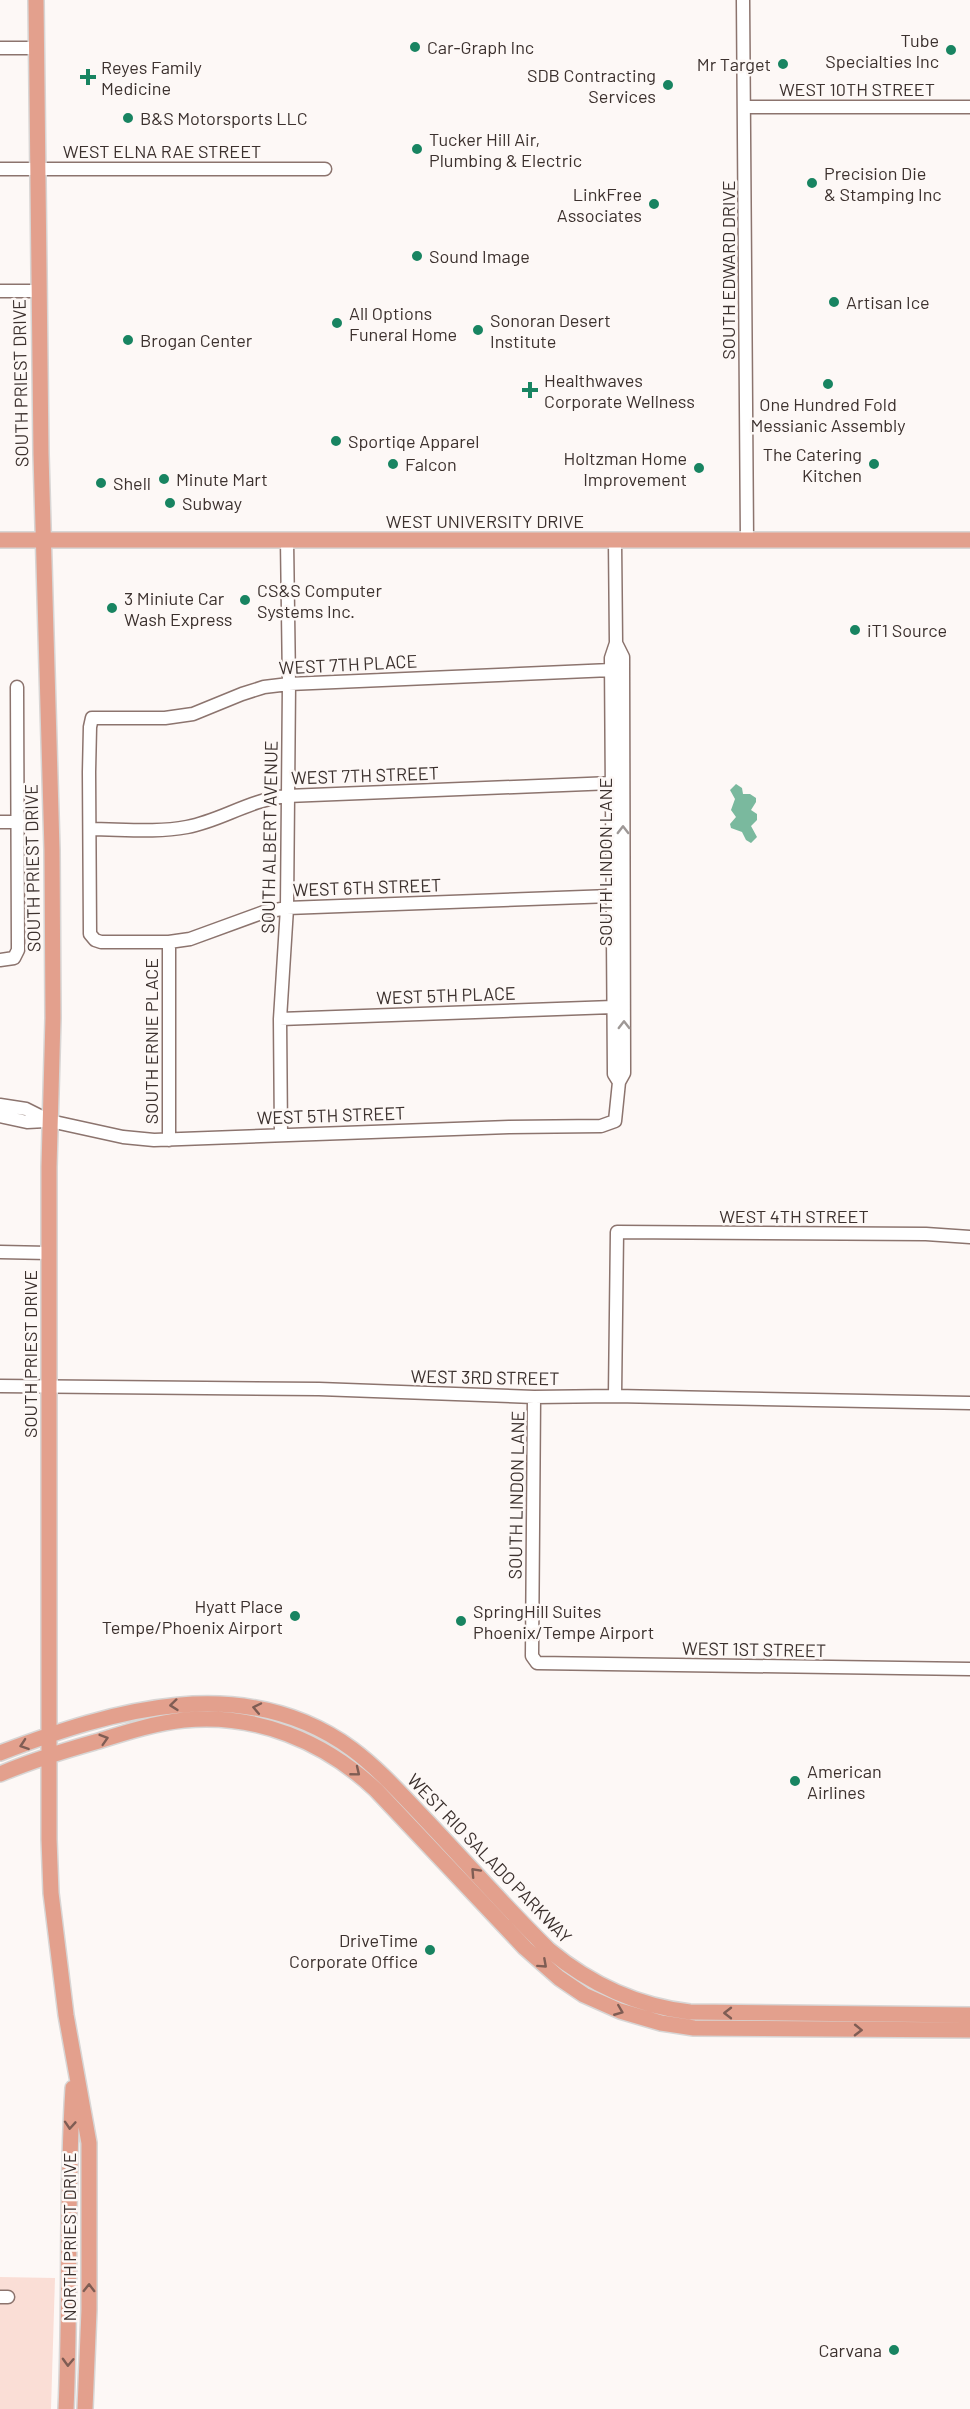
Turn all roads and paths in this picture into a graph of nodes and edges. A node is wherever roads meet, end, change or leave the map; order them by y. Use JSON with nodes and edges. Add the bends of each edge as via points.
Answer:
{"nodes":[{"id":1,"x":36,"y":0,"type":"edge"},
{"id":2,"x":743,"y":0,"type":"edge"},
{"id":3,"x":0,"y":48,"type":"edge"},
{"id":4,"x":36,"y":48,"type":"junction"},
{"id":5,"x":745,"y":107,"type":"junction"},
{"id":6,"x":970,"y":107,"type":"edge"},
{"id":7,"x":0,"y":169,"type":"edge"},
{"id":8,"x":325,"y":169,"type":"dead end"},
{"id":9,"x":37,"y":170,"type":"junction"},
{"id":10,"x":0,"y":291,"type":"edge"},
{"id":11,"x":39,"y":291,"type":"junction"},
{"id":12,"x":0,"y":540,"type":"edge"},
{"id":13,"x":42,"y":540,"type":"junction"},
{"id":14,"x":287,"y":540,"type":"junction"},
{"id":15,"x":970,"y":540,"type":"edge"},
{"id":16,"x":615,"y":541,"type":"junction"},
{"id":17,"x":747,"y":541,"type":"junction"},
{"id":18,"x":616,"y":643,"type":"junction"},
{"id":19,"x":611,"y":670,"type":"junction"},
{"id":20,"x":290,"y":684,"type":"junction"},
{"id":21,"x":17,"y":687,"type":"dead end"},
{"id":22,"x":622,"y":725,"type":"junction"},
{"id":23,"x":622,"y":753,"type":"junction"},
{"id":24,"x":612,"y":783,"type":"junction"},
{"id":25,"x":287,"y":796,"type":"junction"},
{"id":26,"x":0,"y":822,"type":"edge"},
{"id":27,"x":19,"y":822,"type":"junction"},
{"id":28,"x":90,"y":829,"type":"junction"},
{"id":29,"x":623,"y":864,"type":"junction"},
{"id":30,"x":611,"y":896,"type":"junction"},
{"id":31,"x":287,"y":908,"type":"junction"},
{"id":32,"x":169,"y":942,"type":"junction"},
{"id":33,"x":4,"y":960,"type":"edge"},
{"id":34,"x":624,"y":973,"type":"junction"},
{"id":35,"x":613,"y":1007,"type":"junction"},
{"id":36,"x":280,"y":1019,"type":"junction"},
{"id":37,"x":619,"y":1082,"type":"junction"},
{"id":38,"x":0,"y":1105,"type":"edge"},
{"id":39,"x":0,"y":1116,"type":"edge"},
{"id":40,"x":50,"y":1121,"type":"junction"},
{"id":41,"x":615,"y":1121,"type":"joint"},
{"id":42,"x":281,"y":1135,"type":"junction"},
{"id":43,"x":169,"y":1140,"type":"junction"},
{"id":44,"x":970,"y":1237,"type":"edge"},
{"id":45,"x":0,"y":1252,"type":"edge"},
{"id":46,"x":49,"y":1252,"type":"junction"},
{"id":47,"x":0,"y":1386,"type":"edge"},
{"id":48,"x":49,"y":1387,"type":"junction"},
{"id":49,"x":615,"y":1396,"type":"junction"},
{"id":50,"x":534,"y":1397,"type":"junction"},
{"id":51,"x":970,"y":1403,"type":"edge"},
{"id":52,"x":537,"y":1663,"type":"joint"},
{"id":53,"x":970,"y":1669,"type":"edge"},
{"id":54,"x":267,"y":1727,"type":"junction"},
{"id":55,"x":48,"y":1736,"type":"junction"},
{"id":56,"x":351,"y":1748,"type":"junction"},
{"id":57,"x":0,"y":1753,"type":"edge"},
{"id":58,"x":48,"y":1757,"type":"junction"},
{"id":59,"x":0,"y":1774,"type":"edge"},
{"id":60,"x":478,"y":1898,"type":"junction"},
{"id":61,"x":528,"y":1929,"type":"junction"},
{"id":62,"x":572,"y":1978,"type":"junction"},
{"id":63,"x":970,"y":2016,"type":"edge"},
{"id":64,"x":970,"y":2030,"type":"edge"},
{"id":65,"x":74,"y":2067,"type":"junction"},
{"id":66,"x":66,"y":2409,"type":"edge"},
{"id":67,"x":85,"y":2409,"type":"edge"}],
"edges":[{"from":1,"to":4,"type":"main road","name":"SOUTH PRIEST DRIVE"},
{"from":2,"to":5,"type":"street","name":"SOUTH EDWARD DRIVE"},
{"from":3,"to":4,"type":"street"},
{"from":4,"to":9,"type":"main road","name":"SOUTH PRIEST DRIVE"},
{"from":5,"to":6,"type":"street","name":"WEST 10TH STREET"},
{"from":5,"to":17,"type":"street","name":"SOUTH EDWARD DRIVE"},
{"from":7,"to":9,"type":"street","name":"WEST ELNA RAE STREET"},
{"from":8,"to":9,"type":"street","name":"WEST ELNA RAE STREET"},
{"from":9,"to":11,"type":"main road","name":"SOUTH PRIEST DRIVE"},
{"from":10,"to":11,"type":"street"},
{"from":11,"to":13,"type":"main road","name":"SOUTH PRIEST DRIVE"},
{"from":12,"to":13,"type":"main road","name":"WEST UNIVERSITY DRIVE"},
{"from":13,"to":14,"type":"main road","name":"WEST UNIVERSITY DRIVE"},
{"from":13,"to":40,"type":"main road","name":"SOUTH PRIEST DRIVE","via":[[52,850]]},
{"from":14,"to":16,"type":"main road","name":"WEST UNIVERSITY DRIVE"},
{"from":14,"to":20,"type":"street","name":"SOUTH ALBERT AVENUE"},
{"from":15,"to":17,"type":"main road","name":"WEST UNIVERSITY DRIVE"},
{"from":16,"to":17,"type":"main road","name":"WEST UNIVERSITY DRIVE"},
{"from":16,"to":18,"type":"street","name":"SOUTH LINDON LANE"},
{"from":18,"to":19,"type":"street","name":"SOUTH LINDON LANE"},
{"from":18,"to":22,"type":"street","name":"SOUTH LINDON LANE","via":[[623,657]]},
{"from":19,"to":20,"type":"street","name":"WEST 7TH PLACE"},
{"from":19,"to":22,"type":"street","via":[[616,678],[617,716]]},
{"from":19,"to":24,"type":"street","name":"SOUTH LINDON LANE"},
{"from":20,"to":25,"type":"street","name":"SOUTH ALBERT AVENUE"},
{"from":20,"to":28,"type":"street","name":"WEST 7TH PLACE","via":[[264,687],[193,714],[92,718]]},
{"from":21,"to":27,"type":"street","name":"SOUTH PRIEST DRIVE"},
{"from":22,"to":23,"type":"street","name":"SOUTH LINDON LANE"},
{"from":23,"to":24,"type":"street"},
{"from":29,"to":23,"type":"street","name":"SOUTH LINDON LANE","one_way":true},
{"from":24,"to":25,"type":"street","name":"WEST 7TH STREET"},
{"from":24,"to":30,"type":"street","name":"SOUTH LINDON LANE"},
{"from":25,"to":28,"type":"street","name":"WEST 7TH STREET","via":[[267,798],[185,828]]},
{"from":25,"to":31,"type":"street","name":"SOUTH ALBERT AVENUE"},
{"from":26,"to":27,"type":"street"},
{"from":27,"to":33,"type":"street","name":"SOUTH PRIEST DRIVE","via":[[18,950],[14,958]]},
{"from":28,"to":32,"type":"street","name":"WEST 6TH STREET","via":[[90,934],[94,940]]},
{"from":29,"to":30,"type":"street"},
{"from":29,"to":34,"type":"street","name":"SOUTH LINDON LANE"},
{"from":30,"to":31,"type":"street","name":"WEST 6TH STREET"},
{"from":30,"to":35,"type":"street","name":"SOUTH LINDON LANE"},
{"from":31,"to":32,"type":"street","name":"WEST 6TH STREET"},
{"from":31,"to":36,"type":"street","name":"SOUTH ALBERT AVENUE"},
{"from":32,"to":43,"type":"street","name":"SOUTH ERNIE PLACE"},
{"from":34,"to":35,"type":"street"},
{"from":37,"to":34,"type":"street","name":"SOUTH LINDON LANE","one_way":true,"via":[[624,1073]]},
{"from":35,"to":36,"type":"street","name":"WEST 5TH PLACE"},
{"from":35,"to":37,"type":"street","name":"SOUTH LINDON LANE","via":[[614,1074]]},
{"from":36,"to":42,"type":"street","name":"SOUTH ALBERT AVENUE"},
{"from":37,"to":41,"type":"street","name":"SOUTH LINDON LANE"},
{"from":38,"to":40,"type":"street","name":"WEST 5TH STREET","via":[[26,1110]]},
{"from":39,"to":40,"type":"street","name":"WEST 5TH STREET","via":[[27,1122]]},
{"from":40,"to":43,"type":"street","name":"WEST 5TH STREET","via":[[123,1137]]},
{"from":40,"to":46,"type":"main road","name":"SOUTH PRIEST DRIVE"},
{"from":41,"to":42,"type":"street","name":"WEST 5TH STREET","via":[[601,1126]]},
{"from":42,"to":43,"type":"street","name":"WEST 5TH STREET"},
{"from":44,"to":49,"type":"street","name":"WEST 4TH STREET","via":[[618,1232]]},
{"from":45,"to":46,"type":"street"},
{"from":46,"to":48,"type":"main road","name":"SOUTH PRIEST DRIVE"},
{"from":47,"to":48,"type":"street","name":"WEST 3RD STREET"},
{"from":48,"to":50,"type":"street","name":"WEST 3RD STREET","via":[[319,1389]]},
{"from":48,"to":55,"type":"main road","name":"SOUTH PRIEST DRIVE"},
{"from":49,"to":50,"type":"street","name":"WEST 3RD STREET"},
{"from":49,"to":51,"type":"street","name":"WEST 3RD STREET"},
{"from":50,"to":52,"type":"street","name":"SOUTH LINDON LANE","via":[[532,1656]]},
{"from":52,"to":53,"type":"street","name":"WEST 1ST STREET"},
{"from":54,"to":56,"type":"main road","via":[[287,1724],[338,1748]]},
{"from":58,"to":54,"type":"main road","name":"WEST RIO SALADO PARKWAY","one_way":true,"via":[[183,1720],[225,1720]]},
{"from":54,"to":60,"type":"main road","name":"WEST RIO SALADO PARKWAY","one_way":true,"via":[[317,1747],[357,1773]]},
{"from":56,"to":55,"type":"main road","name":"WEST RIO SALADO PARKWAY","one_way":true,"via":[[301,1721],[231,1704],[190,1703],[152,1708]]},
{"from":55,"to":57,"type":"main road","name":"WEST RIO SALADO PARKWAY","one_way":true},
{"from":55,"to":58,"type":"main road","name":"NORTH PRIEST DRIVE"},
{"from":61,"to":56,"type":"main road","name":"WEST RIO SALADO PARKWAY","one_way":true,"via":[[393,1785]]},
{"from":58,"to":59,"type":"main road","name":"WEST RIO SALADO PARKWAY"},
{"from":58,"to":65,"type":"main road","name":"NORTH PRIEST DRIVE","via":[[51,1893]]},
{"from":60,"to":61,"type":"main road","via":[[491,1901],[514,1923]]},
{"from":60,"to":62,"type":"main road","name":"WEST RIO SALADO PARKWAY","one_way":true,"via":[[525,1948]]},
{"from":61,"to":62,"type":"main road","name":"WEST RIO SALADO PARKWAY"},
{"from":63,"to":62,"type":"main road","name":"WEST RIO SALADO PARKWAY","one_way":true,"via":[[682,2011],[634,2000]]},
{"from":62,"to":64,"type":"main road","name":"WEST RIO SALADO PARKWAY","one_way":true,"via":[[584,1995],[620,2011],[676,2026]]},
{"from":65,"to":66,"type":"main road","name":"NORTH PRIEST DRIVE","one_way":true,"via":[[69,2142]]},
{"from":67,"to":65,"type":"main road","name":"NORTH PRIEST DRIVE","one_way":true,"via":[[89,2143]]}]}
